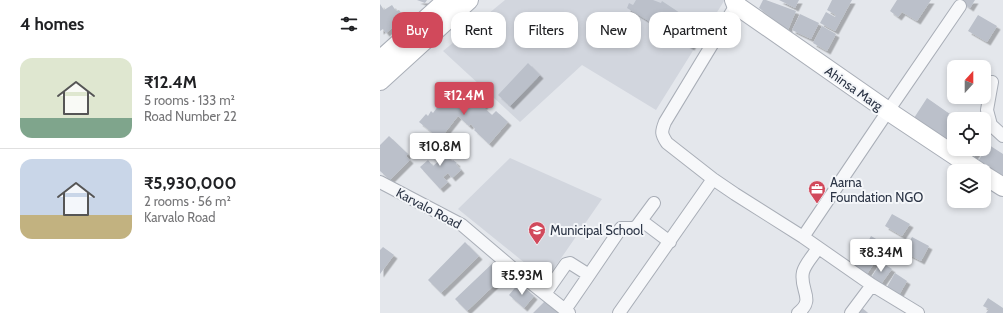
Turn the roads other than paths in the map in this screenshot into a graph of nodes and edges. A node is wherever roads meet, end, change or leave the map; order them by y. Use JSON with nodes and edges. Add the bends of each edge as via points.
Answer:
{"nodes":[{"id":1,"x":447,"y":0,"type":"edge"},
{"id":2,"x":469,"y":0,"type":"edge"},
{"id":3,"x":736,"y":2,"type":"edge"},
{"id":4,"x":960,"y":6,"type":"dead end"},
{"id":5,"x":380,"y":60,"type":"edge"},
{"id":6,"x":380,"y":81,"type":"edge"},
{"id":7,"x":992,"y":82,"type":"dead end"},
{"id":8,"x":888,"y":111,"type":"junction"},
{"id":9,"x":1003,"y":136,"type":"edge"},
{"id":10,"x":968,"y":164,"type":"edge"},
{"id":11,"x":713,"y":179,"type":"junction"},
{"id":12,"x":991,"y":180,"type":"edge"},
{"id":13,"x":380,"y":182,"type":"edge"},
{"id":14,"x":1003,"y":188,"type":"edge"},
{"id":15,"x":654,"y":203,"type":"dead end"},
{"id":16,"x":642,"y":221,"type":"junction"},
{"id":17,"x":803,"y":237,"type":"junction"},
{"id":18,"x":670,"y":242,"type":"junction"},
{"id":19,"x":818,"y":248,"type":"junction"},
{"id":20,"x":589,"y":275,"type":"junction"},
{"id":21,"x":872,"y":285,"type":"junction"},
{"id":22,"x":545,"y":294,"type":"junction"},
{"id":23,"x":567,"y":312,"type":"edge"},
{"id":24,"x":619,"y":313,"type":"edge"},
{"id":25,"x":798,"y":313,"type":"edge"},
{"id":26,"x":851,"y":313,"type":"edge"},
{"id":27,"x":918,"y":313,"type":"edge"}],
"edges":[{"from":1,"to":5,"type":"street"},
{"from":2,"to":6,"type":"street"},
{"from":3,"to":8,"type":"street","name":"Ahinsa Marg"},
{"from":3,"to":11,"type":"street","via":[[662,128],[667,143]]},
{"from":4,"to":8,"type":"street"},
{"from":7,"to":9,"type":"street","via":[[987,110],[991,125]]},
{"from":8,"to":10,"type":"street","name":"Ahinsa Marg"},
{"from":8,"to":17,"type":"street"},
{"from":11,"to":17,"type":"street"},
{"from":11,"to":18,"type":"street"},
{"from":12,"to":14,"type":"street"},
{"from":13,"to":22,"type":"street","name":"Karvalo Road","via":[[462,225]]},
{"from":15,"to":16,"type":"street"},
{"from":16,"to":18,"type":"street"},
{"from":16,"to":20,"type":"street","via":[[633,228],[621,228]]},
{"from":17,"to":19,"type":"street"},
{"from":18,"to":24,"type":"street"},
{"from":19,"to":21,"type":"street"},
{"from":19,"to":25,"type":"street","via":[[805,267],[803,285],[807,297],[806,304]]},
{"from":20,"to":22,"type":"street","via":[[570,263],[566,264]]},
{"from":20,"to":23,"type":"street"},
{"from":21,"to":26,"type":"street"},
{"from":21,"to":27,"type":"street"},
{"from":22,"to":23,"type":"street","name":"Karvalo Road"}]}
